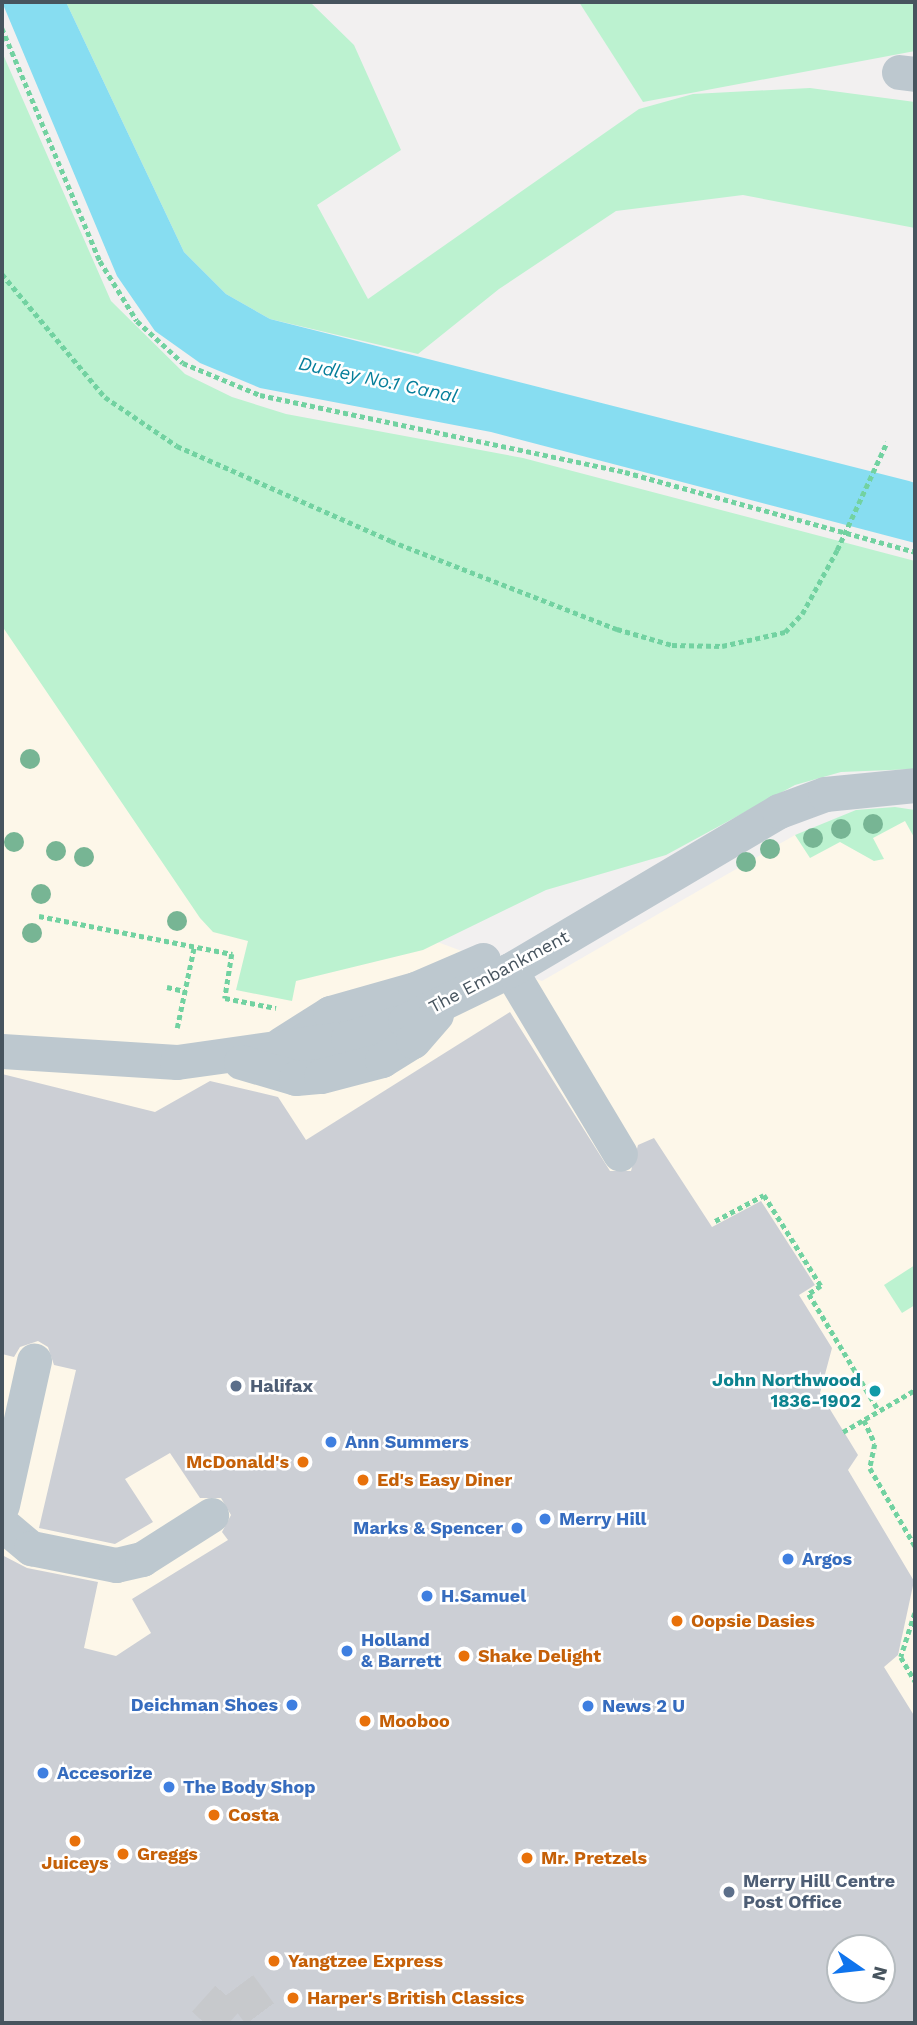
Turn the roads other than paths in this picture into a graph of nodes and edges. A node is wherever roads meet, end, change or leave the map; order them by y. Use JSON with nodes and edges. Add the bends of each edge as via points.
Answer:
{"nodes":[{"id":1,"x":915,"y":785,"type":"edge"},
{"id":2,"x":870,"y":788,"type":"junction"},
{"id":3,"x":915,"y":794,"type":"edge"},
{"id":4,"x":617,"y":906,"type":"junction"},
{"id":5,"x":510,"y":970,"type":"junction"},
{"id":6,"x":448,"y":1002,"type":"junction"},
{"id":7,"x":2,"y":1026,"type":"edge"},
{"id":8,"x":2,"y":1051,"type":"edge"},
{"id":9,"x":266,"y":1054,"type":"junction"},
{"id":10,"x":99,"y":1057,"type":"junction"},
{"id":11,"x":230,"y":1058,"type":"junction"},
{"id":12,"x":620,"y":1154,"type":"dead end"},
{"id":13,"x":34,"y":1361,"type":"dead end"},
{"id":14,"x":2,"y":1505,"type":"edge"},
{"id":15,"x":211,"y":1515,"type":"dead end"},
{"id":16,"x":2,"y":1524,"type":"edge"}],
"edges":[{"from":1,"to":2,"type":"street","name":"The Embankment"},
{"from":2,"to":3,"type":"street","name":"The Embankment"},
{"from":2,"to":4,"type":"street","name":"The Embankment","via":[[779,811]]},
{"from":4,"to":5,"type":"street","name":"The Embankment"},
{"from":4,"to":9,"type":"street","via":[[553,917],[487,958],[415,989],[330,1013]]},
{"from":5,"to":6,"type":"street","name":"The Embankment"},
{"from":5,"to":12,"type":"street"},
{"from":6,"to":9,"type":"street","name":"The Embankment","via":[[348,1038]]},
{"from":6,"to":11,"type":"street","via":[[413,1041],[382,1060],[321,1076],[296,1078]]},
{"from":7,"to":10,"type":"street","name":"The Embankment"},
{"from":8,"to":10,"type":"street","name":"The Embankment"},
{"from":9,"to":11,"type":"street","name":"The Embankment"},
{"from":10,"to":11,"type":"street","name":"The Embankment"},
{"from":13,"to":14,"type":"street"},
{"from":15,"to":16,"type":"street","via":[[142,1559],[116,1565],[31,1548]]}]}
